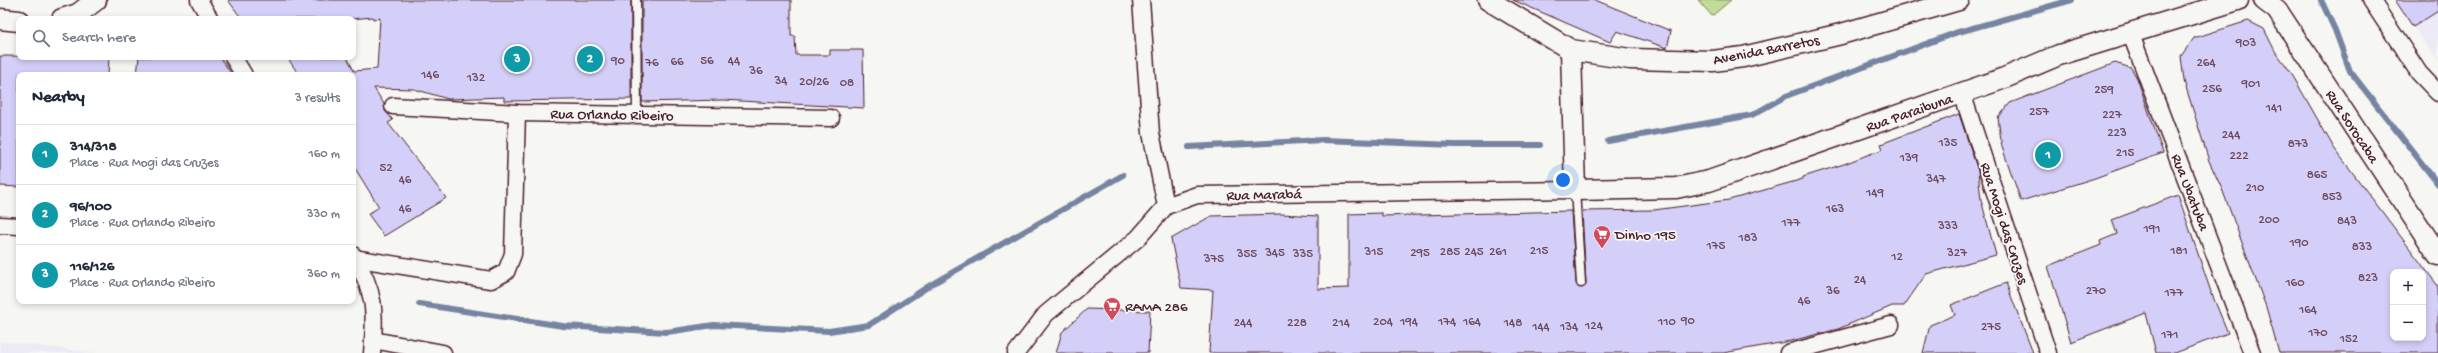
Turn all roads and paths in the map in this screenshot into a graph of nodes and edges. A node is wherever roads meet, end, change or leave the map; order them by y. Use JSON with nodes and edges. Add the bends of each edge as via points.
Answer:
{"nodes":[{"id":1,"x":96,"y":0,"type":"edge"},
{"id":2,"x":198,"y":0,"type":"edge"},
{"id":3,"x":636,"y":0,"type":"edge"},
{"id":4,"x":1142,"y":0,"type":"edge"},
{"id":5,"x":1488,"y":0,"type":"edge"},
{"id":6,"x":2238,"y":0,"type":"edge"},
{"id":7,"x":2264,"y":0,"type":"edge"},
{"id":8,"x":2371,"y":0,"type":"edge"},
{"id":9,"x":1951,"y":1,"type":"edge"},
{"id":10,"x":72,"y":16,"type":"edge"},
{"id":11,"x":208,"y":16,"type":"edge"},
{"id":12,"x":0,"y":19,"type":"edge"},
{"id":13,"x":16,"y":21,"type":"edge"},
{"id":14,"x":2130,"y":32,"type":"junction"},
{"id":15,"x":1571,"y":50,"type":"junction"},
{"id":16,"x":235,"y":60,"type":"edge"},
{"id":17,"x":242,"y":72,"type":"edge"},
{"id":18,"x":1962,"y":93,"type":"junction"},
{"id":19,"x":2438,"y":93,"type":"edge"},
{"id":20,"x":393,"y":106,"type":"dead end"},
{"id":21,"x":517,"y":113,"type":"junction"},
{"id":22,"x":637,"y":115,"type":"junction"},
{"id":23,"x":831,"y":118,"type":"dead end"},
{"id":24,"x":1575,"y":190,"type":"junction"},
{"id":25,"x":1166,"y":206,"type":"junction"},
{"id":26,"x":0,"y":225,"type":"edge"},
{"id":27,"x":16,"y":226,"type":"edge"},
{"id":28,"x":2438,"y":255,"type":"edge"},
{"id":29,"x":356,"y":257,"type":"edge"},
{"id":30,"x":356,"y":260,"type":"edge"},
{"id":31,"x":1581,"y":283,"type":"dead end"},
{"id":32,"x":1891,"y":326,"type":"dead end"},
{"id":33,"x":373,"y":347,"type":"edge"},
{"id":34,"x":442,"y":353,"type":"edge"},
{"id":35,"x":1016,"y":353,"type":"edge"},
{"id":36,"x":1788,"y":353,"type":"edge"},
{"id":37,"x":2048,"y":353,"type":"edge"},
{"id":38,"x":2252,"y":353,"type":"edge"}],
"edges":[{"from":1,"to":10,"type":"street"},
{"from":2,"to":11,"type":"street"},
{"from":3,"to":22,"type":"lane"},
{"from":4,"to":25,"type":"street","via":[[1151,133]]},
{"from":5,"to":15,"type":"street","name":"Avenida Barretos"},
{"from":6,"to":14,"type":"street","name":"Rua Paraibuna"},
{"from":7,"to":28,"type":"street","name":"Rua Sorocaba","via":[[2281,16]]},
{"from":8,"to":19,"type":"street","via":[[2420,72]]},
{"from":9,"to":15,"type":"street","name":"Avenida Barretos","via":[[1841,34],[1743,57],[1713,61],[1630,59]]},
{"from":12,"to":13,"type":"street"},
{"from":14,"to":18,"type":"street","name":"Rua Paraibuna","via":[[2059,55]]},
{"from":14,"to":38,"type":"street","name":"Rua Ubatuba"},
{"from":15,"to":24,"type":"street"},
{"from":16,"to":17,"type":"street"},
{"from":18,"to":24,"type":"street","name":"Rua Paraibuna","via":[[1709,180],[1676,188]]},
{"from":18,"to":37,"type":"street","name":"Rua Mogi das Cruzes"},
{"from":20,"to":21,"type":"street","name":"Rua Orlando Ribeiro"},
{"from":21,"to":22,"type":"street","name":"Rua Orlando Ribeiro"},
{"from":21,"to":29,"type":"street","via":[[513,254],[506,272],[491,280]]},
{"from":22,"to":23,"type":"street","name":"Rua Orlando Ribeiro"},
{"from":24,"to":25,"type":"street","name":"Rua Marabá","via":[[1197,195]]},
{"from":24,"to":31,"type":"lane"},
{"from":25,"to":35,"type":"street","name":"Rua Marabá","via":[[1138,238],[1046,314]]},
{"from":26,"to":27,"type":"street"},
{"from":30,"to":33,"type":"street","via":[[372,294]]},
{"from":32,"to":36,"type":"street"},
{"from":33,"to":34,"type":"street"}]}
